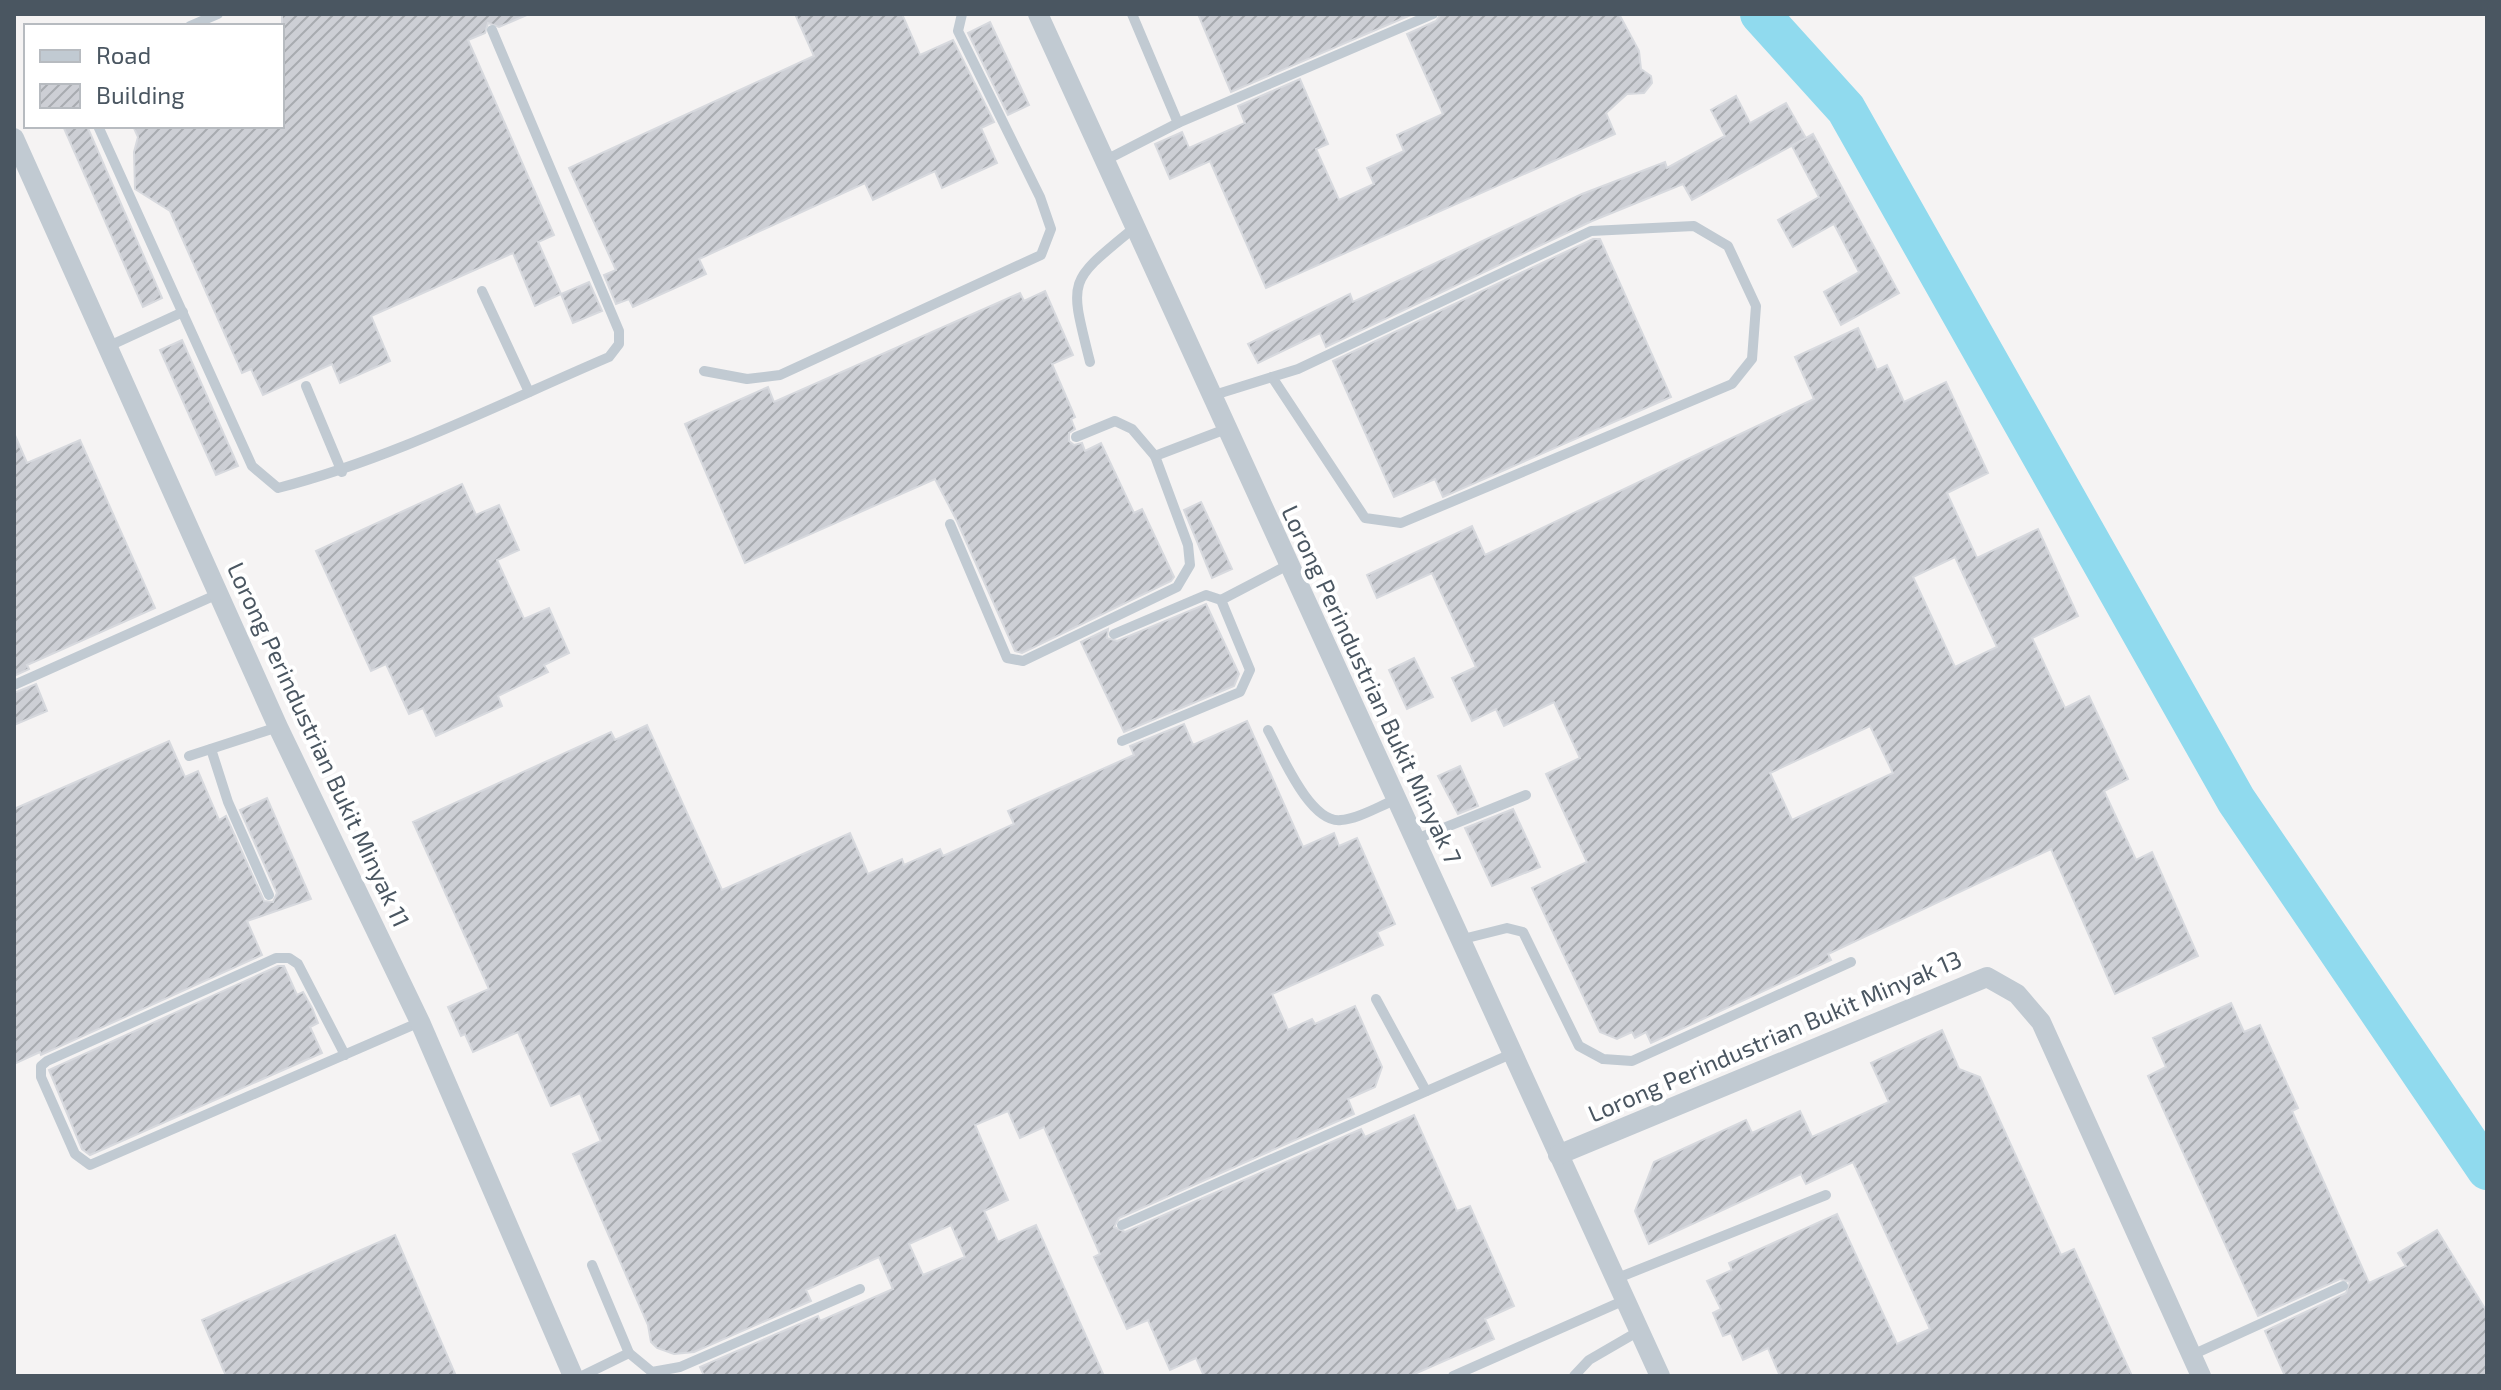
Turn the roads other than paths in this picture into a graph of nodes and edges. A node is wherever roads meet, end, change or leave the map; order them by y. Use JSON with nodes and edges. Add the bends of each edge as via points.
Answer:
{"nodes":[{"id":1,"x":218,"y":14,"type":"edge"},
{"id":2,"x":962,"y":14,"type":"edge"},
{"id":3,"x":1038,"y":14,"type":"edge"},
{"id":4,"x":1132,"y":14,"type":"edge"},
{"id":5,"x":1433,"y":14,"type":"edge"},
{"id":6,"x":195,"y":24,"type":"edge"},
{"id":7,"x":492,"y":30,"type":"dead end"},
{"id":8,"x":1178,"y":123,"type":"junction"},
{"id":9,"x":99,"y":128,"type":"edge"},
{"id":10,"x":14,"y":138,"type":"edge"},
{"id":11,"x":1104,"y":161,"type":"junction"},
{"id":12,"x":1134,"y":228,"type":"junction"},
{"id":13,"x":482,"y":291,"type":"dead end"},
{"id":14,"x":183,"y":312,"type":"junction"},
{"id":15,"x":109,"y":346,"type":"junction"},
{"id":16,"x":1090,"y":362,"type":"dead end"},
{"id":17,"x":704,"y":371,"type":"dead end"},
{"id":18,"x":1272,"y":377,"type":"junction"},
{"id":19,"x":306,"y":386,"type":"dead end"},
{"id":20,"x":529,"y":392,"type":"junction"},
{"id":21,"x":1211,"y":396,"type":"junction"},
{"id":22,"x":1226,"y":429,"type":"junction"},
{"id":23,"x":1076,"y":437,"type":"dead end"},
{"id":24,"x":1155,"y":456,"type":"junction"},
{"id":25,"x":342,"y":472,"type":"junction"},
{"id":26,"x":950,"y":524,"type":"dead end"},
{"id":27,"x":1288,"y":565,"type":"junction"},
{"id":28,"x":218,"y":594,"type":"junction"},
{"id":29,"x":1221,"y":600,"type":"junction"},
{"id":30,"x":1114,"y":634,"type":"dead end"},
{"id":31,"x":14,"y":685,"type":"edge"},
{"id":32,"x":278,"y":727,"type":"junction"},
{"id":33,"x":1268,"y":730,"type":"dead end"},
{"id":34,"x":1122,"y":741,"type":"dead end"},
{"id":35,"x":211,"y":749,"type":"junction"},
{"id":36,"x":189,"y":756,"type":"dead end"},
{"id":37,"x":1526,"y":795,"type":"dead end"},
{"id":38,"x":1395,"y":800,"type":"junction"},
{"id":39,"x":1414,"y":840,"type":"junction"},
{"id":40,"x":269,"y":895,"type":"dead end"},
{"id":41,"x":1459,"y":940,"type":"junction"},
{"id":42,"x":1851,"y":962,"type":"dead end"},
{"id":43,"x":1376,"y":999,"type":"dead end"},
{"id":44,"x":420,"y":1022,"type":"junction"},
{"id":45,"x":1511,"y":1054,"type":"junction"},
{"id":46,"x":345,"y":1055,"type":"junction"},
{"id":47,"x":1426,"y":1091,"type":"junction"},
{"id":48,"x":1558,"y":1155,"type":"junction"},
{"id":49,"x":1826,"y":1195,"type":"dead end"},
{"id":50,"x":1122,"y":1225,"type":"dead end"},
{"id":51,"x":592,"y":1265,"type":"dead end"},
{"id":52,"x":1615,"y":1279,"type":"junction"},
{"id":53,"x":2343,"y":1286,"type":"dead end"},
{"id":54,"x":860,"y":1289,"type":"dead end"},
{"id":55,"x":1625,"y":1300,"type":"junction"},
{"id":56,"x":1639,"y":1331,"type":"junction"},
{"id":57,"x":629,"y":1353,"type":"junction"},
{"id":58,"x":2192,"y":1355,"type":"junction"},
{"id":59,"x":573,"y":1376,"type":"edge"},
{"id":60,"x":582,"y":1376,"type":"edge"},
{"id":61,"x":1453,"y":1376,"type":"edge"},
{"id":62,"x":1574,"y":1376,"type":"edge"},
{"id":63,"x":1660,"y":1376,"type":"edge"},
{"id":64,"x":2201,"y":1376,"type":"edge"}],
"edges":[{"from":1,"to":6,"type":"lane"},
{"from":2,"to":17,"type":"lane","via":[[958,31],[1051,229],[1041,255],[780,375],[747,379]]},
{"from":3,"to":11,"type":"street","name":"Lorong Perindustrian Bukit Minyak 7"},
{"from":4,"to":8,"type":"lane"},
{"from":5,"to":8,"type":"lane"},
{"from":7,"to":20,"type":"lane","via":[[619,331],[619,344],[609,357]]},
{"from":8,"to":11,"type":"lane"},
{"from":9,"to":14,"type":"lane"},
{"from":10,"to":15,"type":"street","name":"Lorong Perindustrian Bukit Minyak 11"},
{"from":11,"to":12,"type":"street","name":"Lorong Perindustrian Bukit Minyak 7"},
{"from":12,"to":16,"type":"lane","via":[[1080,276],[1074,300]]},
{"from":12,"to":21,"type":"street","name":"Lorong Perindustrian Bukit Minyak 7"},
{"from":13,"to":20,"type":"lane"},
{"from":14,"to":15,"type":"lane"},
{"from":14,"to":25,"type":"lane","via":[[252,466],[278,488]]},
{"from":15,"to":28,"type":"street","name":"Lorong Perindustrian Bukit Minyak 11"},
{"from":18,"to":18,"type":"lane","via":[[1591,231],[1694,226],[1728,246],[1756,306],[1752,359],[1732,384],[1401,523],[1365,518]]},
{"from":18,"to":21,"type":"lane"},
{"from":19,"to":25,"type":"lane"},
{"from":20,"to":25,"type":"lane"},
{"from":21,"to":22,"type":"street","name":"Lorong Perindustrian Bukit Minyak 7"},
{"from":22,"to":24,"type":"lane"},
{"from":22,"to":27,"type":"street","name":"Lorong Perindustrian Bukit Minyak 7"},
{"from":23,"to":24,"type":"lane","via":[[1115,421],[1132,429]]},
{"from":24,"to":26,"type":"lane","via":[[1188,545],[1190,565],[1177,587],[1023,661],[1007,658]]},
{"from":27,"to":29,"type":"lane"},
{"from":27,"to":38,"type":"street","name":"Lorong Perindustrian Bukit Minyak 7"},
{"from":28,"to":31,"type":"lane"},
{"from":28,"to":32,"type":"street","name":"Lorong Perindustrian Bukit Minyak 11"},
{"from":29,"to":30,"type":"lane","via":[[1206,595]]},
{"from":29,"to":34,"type":"lane","via":[[1250,670],[1240,692]]},
{"from":32,"to":35,"type":"lane"},
{"from":32,"to":44,"type":"street","name":"Lorong Perindustrian Bukit Minyak 11"},
{"from":33,"to":38,"type":"lane","via":[[1311,805],[1325,818],[1341,820]]},
{"from":35,"to":36,"type":"lane"},
{"from":35,"to":40,"type":"lane"},
{"from":37,"to":39,"type":"lane"},
{"from":38,"to":39,"type":"street","name":"Lorong Perindustrian Bukit Minyak 7"},
{"from":39,"to":41,"type":"street","name":"Lorong Perindustrian Bukit Minyak 7"},
{"from":41,"to":42,"type":"lane","via":[[1507,928],[1523,932],[1579,1046],[1603,1059],[1632,1061]]},
{"from":41,"to":45,"type":"street","name":"Lorong Perindustrian Bukit Minyak 7"},
{"from":43,"to":47,"type":"lane"},
{"from":44,"to":46,"type":"lane"},
{"from":44,"to":59,"type":"street","name":"Lorong Perindustrian Bukit Minyak 11"},
{"from":45,"to":47,"type":"lane"},
{"from":45,"to":48,"type":"street","name":"Lorong Perindustrian Bukit Minyak 7"},
{"from":46,"to":46,"type":"lane","via":[[298,964],[276,958],[47,1061],[41,1077],[75,1154],[90,1165]]},
{"from":47,"to":50,"type":"lane"},
{"from":48,"to":52,"type":"street","name":"Lorong Perindustrian Bukit Minyak 7"},
{"from":48,"to":58,"type":"street","name":"Lorong Perindustrian Bukit Minyak 13","via":[[1987,977],[2017,994],[2041,1022]]},
{"from":49,"to":52,"type":"lane"},
{"from":51,"to":57,"type":"lane"},
{"from":52,"to":55,"type":"street","name":"Lorong Perindustrian Bukit Minyak 7"},
{"from":53,"to":58,"type":"lane"},
{"from":54,"to":57,"type":"lane","via":[[680,1367],[652,1372]]},
{"from":55,"to":56,"type":"street","name":"Lorong Perindustrian Bukit Minyak 7"},
{"from":55,"to":61,"type":"lane"},
{"from":56,"to":62,"type":"lane","via":[[1589,1360]]},
{"from":56,"to":63,"type":"street","name":"Lorong Perindustrian Bukit Minyak 7"},
{"from":57,"to":60,"type":"lane"},
{"from":58,"to":64,"type":"street","name":"Lorong Perindustrian Bukit Minyak 13"}]}
